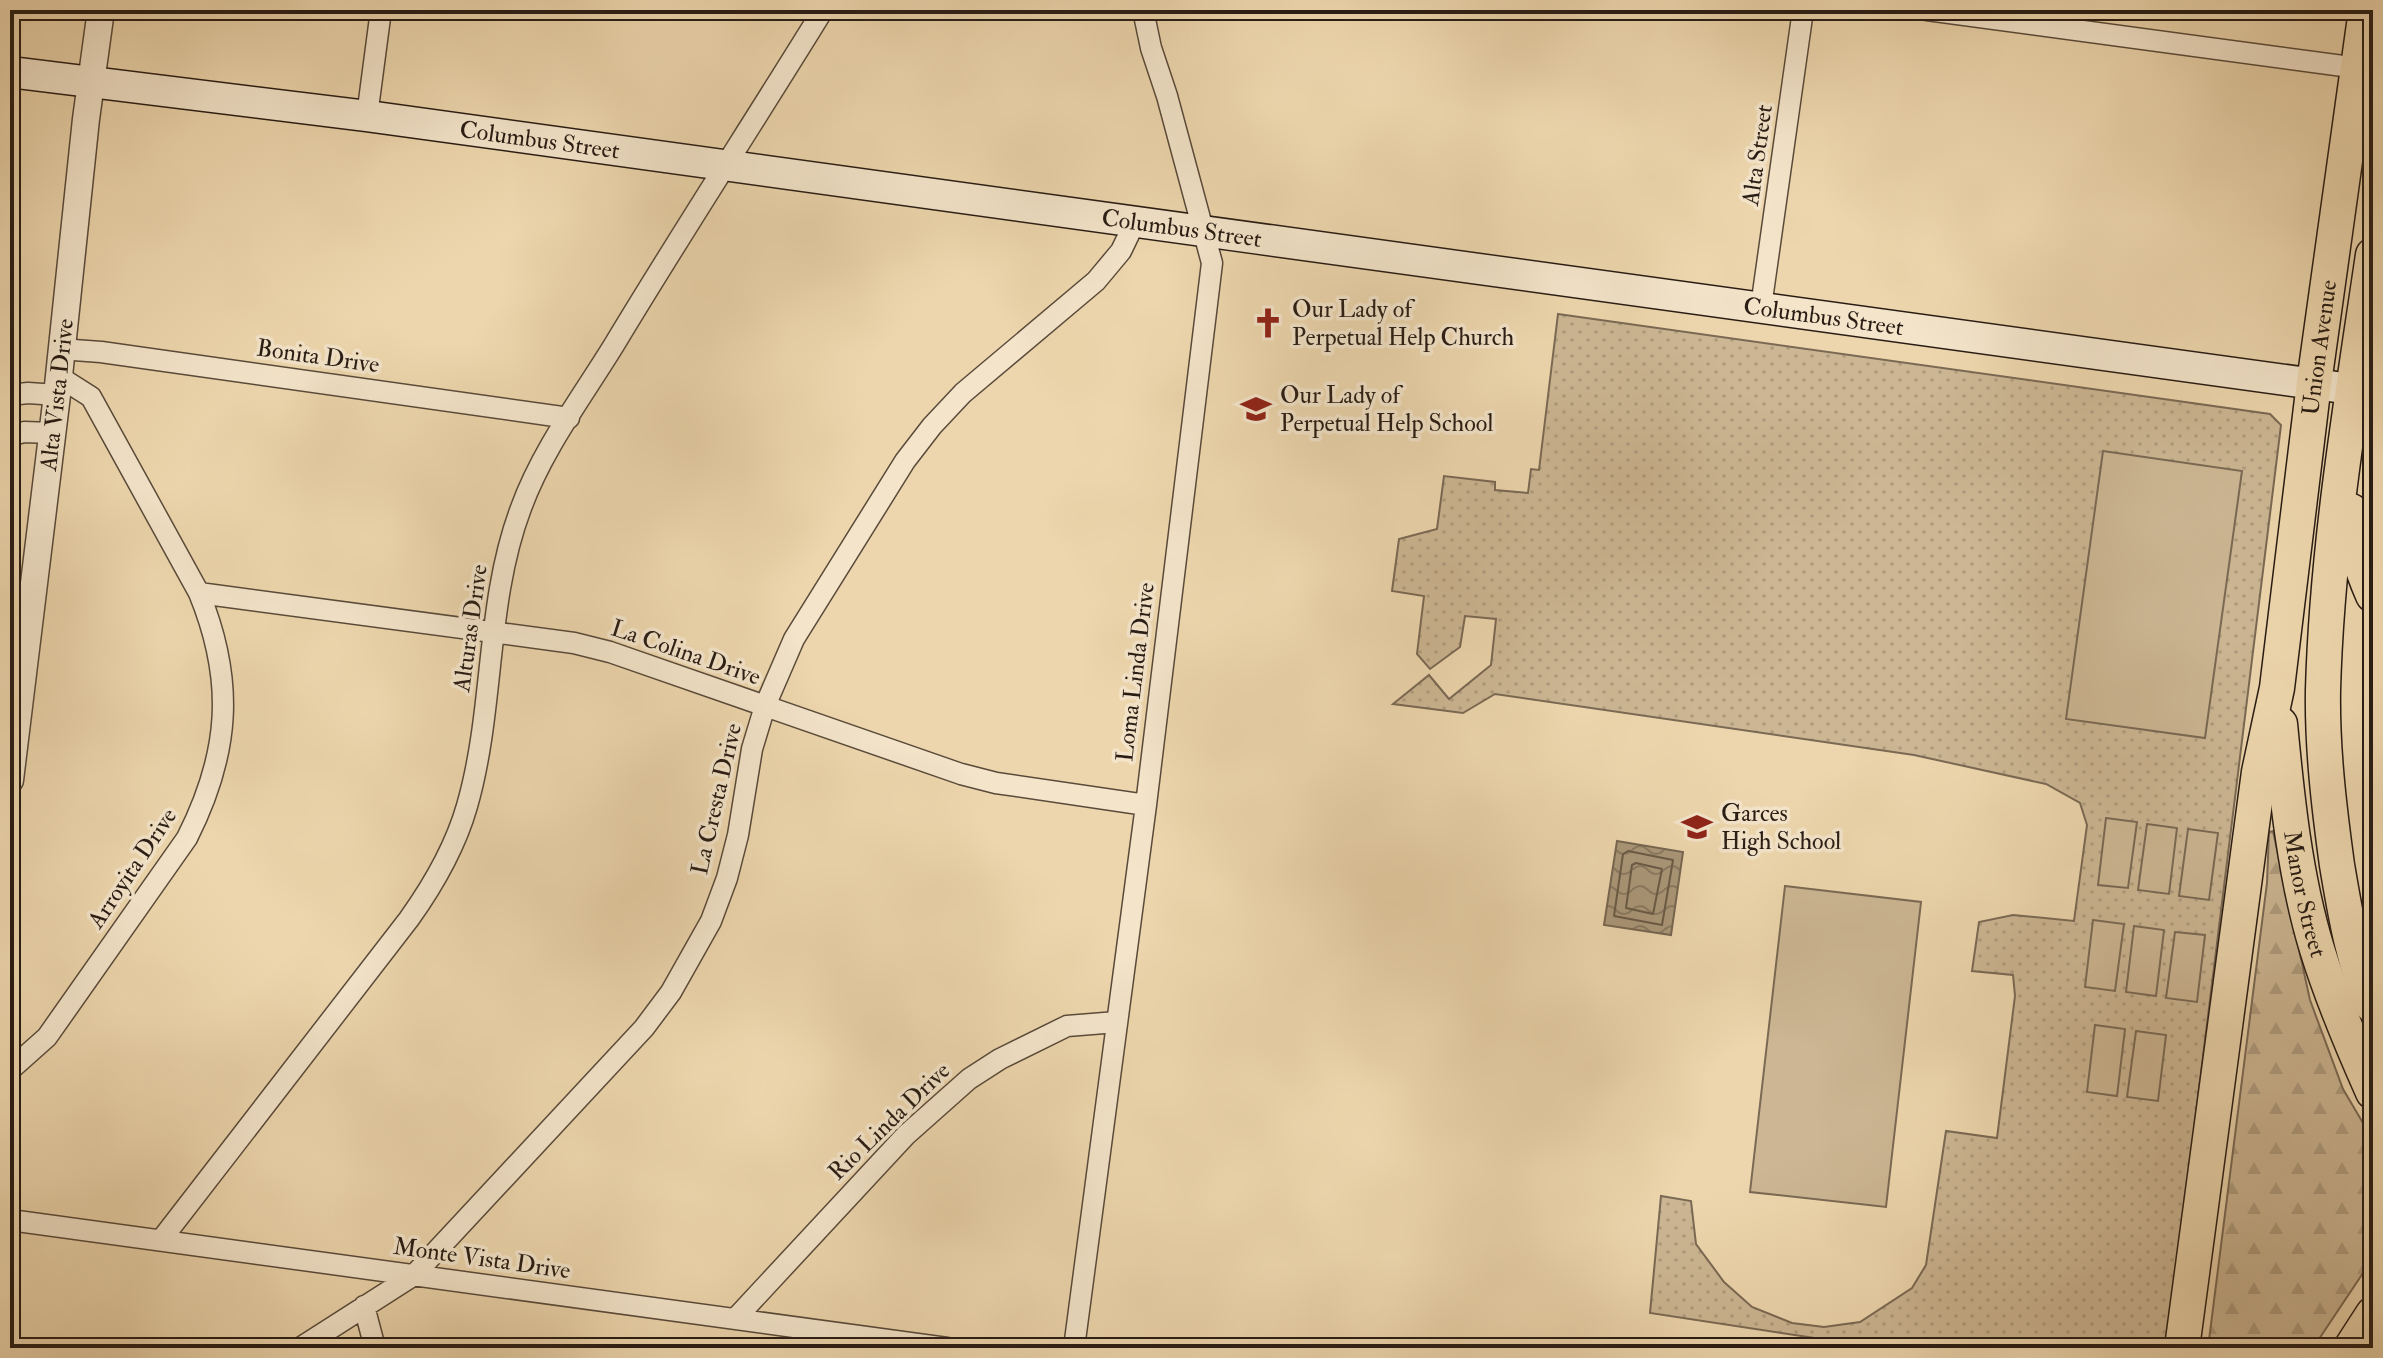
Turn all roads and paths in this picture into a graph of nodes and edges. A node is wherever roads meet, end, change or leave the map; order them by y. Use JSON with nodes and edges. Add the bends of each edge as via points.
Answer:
{"nodes":[{"id":1,"x":101,"y":10,"type":"edge"},
{"id":2,"x":381,"y":10,"type":"edge"},
{"id":3,"x":823,"y":10,"type":"edge"},
{"id":4,"x":1143,"y":10,"type":"edge"},
{"id":5,"x":1803,"y":10,"type":"edge"},
{"id":6,"x":1927,"y":10,"type":"edge"},
{"id":7,"x":2366,"y":10,"type":"edge"},
{"id":8,"x":2358,"y":68,"type":"junction"},
{"id":9,"x":10,"y":72,"type":"edge"},
{"id":10,"x":91,"y":81,"type":"junction"},
{"id":11,"x":367,"y":116,"type":"junction"},
{"id":12,"x":724,"y":165,"type":"junction"},
{"id":13,"x":1135,"y":222,"type":"junction"},
{"id":14,"x":1205,"y":233,"type":"junction"},
{"id":15,"x":2373,"y":255,"type":"edge"},
{"id":16,"x":1761,"y":307,"type":"junction"},
{"id":17,"x":60,"y":349,"type":"junction"},
{"id":18,"x":2314,"y":383,"type":"junction"},
{"id":19,"x":57,"y":386,"type":"junction"},
{"id":20,"x":2363,"y":390,"type":"edge"},
{"id":21,"x":10,"y":395,"type":"edge"},
{"id":22,"x":569,"y":418,"type":"junction"},
{"id":23,"x":2348,"y":428,"type":"junction"},
{"id":24,"x":52,"y":433,"type":"junction"},
{"id":25,"x":10,"y":436,"type":"edge"},
{"id":26,"x":199,"y":593,"type":"junction"},
{"id":27,"x":2373,"y":595,"type":"edge"},
{"id":28,"x":495,"y":632,"type":"junction"},
{"id":29,"x":2277,"y":688,"type":"junction"},
{"id":30,"x":2323,"y":693,"type":"joint"},
{"id":31,"x":765,"y":706,"type":"junction"},
{"id":32,"x":10,"y":780,"type":"edge"},
{"id":33,"x":1146,"y":805,"type":"junction"},
{"id":34,"x":2373,"y":1006,"type":"edge"},
{"id":35,"x":1117,"y":1022,"type":"junction"},
{"id":36,"x":10,"y":1070,"type":"edge"},
{"id":37,"x":2373,"y":1092,"type":"edge"},
{"id":38,"x":10,"y":1220,"type":"edge"},
{"id":39,"x":161,"y":1240,"type":"junction"},
{"id":40,"x":414,"y":1275,"type":"junction"},
{"id":41,"x":364,"y":1306,"type":"junction"},
{"id":42,"x":2373,"y":1314,"type":"edge"},
{"id":43,"x":735,"y":1319,"type":"junction"},
{"id":44,"x":300,"y":1348,"type":"edge"},
{"id":45,"x":375,"y":1348,"type":"edge"},
{"id":46,"x":947,"y":1348,"type":"edge"},
{"id":47,"x":1074,"y":1348,"type":"edge"},
{"id":48,"x":2182,"y":1348,"type":"edge"},
{"id":49,"x":2351,"y":1348,"type":"edge"}],
"edges":[{"from":1,"to":10,"type":"street","name":"Alta Vista Drive"},
{"from":2,"to":11,"type":"street"},
{"from":3,"to":12,"type":"street","name":"Alturas Drive"},
{"from":4,"to":14,"type":"street","name":"Loma Linda Drive"},
{"from":5,"to":16,"type":"street","name":"Alta Street"},
{"from":6,"to":8,"type":"street"},
{"from":7,"to":8,"type":"main road","name":"Union Avenue"},
{"from":8,"to":18,"type":"main road","name":"Union Avenue"},
{"from":9,"to":10,"type":"main road","name":"Columbus Street"},
{"from":10,"to":11,"type":"main road","name":"Columbus Street"},
{"from":10,"to":17,"type":"street","name":"Alta Vista Drive"},
{"from":11,"to":12,"type":"main road","name":"Columbus Street"},
{"from":12,"to":13,"type":"main road","name":"Columbus Street"},
{"from":12,"to":22,"type":"street","name":"Alturas Drive"},
{"from":13,"to":14,"type":"main road","name":"Columbus Street"},
{"from":13,"to":31,"type":"street","name":"La Cresta Drive","via":[[1121,251],[1096,281],[963,393],[905,461],[794,639]]},
{"from":14,"to":16,"type":"main road","name":"Columbus Street"},
{"from":14,"to":33,"type":"street","name":"Loma Linda Drive","via":[[1212,263]]},
{"from":15,"to":20,"type":"main road","name":"Union Avenue"},
{"from":16,"to":18,"type":"main road","name":"Columbus Street"},
{"from":17,"to":19,"type":"street","name":"Alta Vista Drive"},
{"from":17,"to":22,"type":"street","name":"Bonita Drive"},
{"from":18,"to":20,"type":"main road","name":"Columbus Street"},
{"from":18,"to":29,"type":"main road","name":"Union Avenue"},
{"from":19,"to":21,"type":"street"},
{"from":19,"to":24,"type":"street","name":"Alta Vista Drive"},
{"from":19,"to":26,"type":"street","name":"Arroyita Drive","via":[[91,397]]},
{"from":20,"to":23,"type":"main road","name":"Union Avenue"},
{"from":22,"to":28,"type":"street","name":"Alturas Drive","via":[[521,507],[502,576]]},
{"from":23,"to":27,"type":"main road","via":[[2351,530]]},
{"from":23,"to":30,"type":"main road","name":"Union Avenue"},
{"from":24,"to":25,"type":"street"},
{"from":24,"to":32,"type":"street","name":"Alta Vista Drive"},
{"from":26,"to":28,"type":"street","name":"La Colina Drive"},
{"from":26,"to":36,"type":"street","name":"Arroyita Drive","via":[[220,657],[224,692],[223,733],[203,806],[187,838],[47,1037]]},
{"from":28,"to":31,"type":"street","name":"La Colina Drive","via":[[610,652]]},
{"from":28,"to":39,"type":"street","name":"Alturas Drive","via":[[467,808],[433,885]]},
{"from":29,"to":37,"type":"main road","name":"Manor Street","via":[[2286,785],[2315,944]]},
{"from":29,"to":48,"type":"main road","via":[[2259,772]]},
{"from":30,"to":34,"type":"main road","name":"Manor Street","via":[[2328,801],[2345,915]]},
{"from":31,"to":33,"type":"street","name":"La Colina Drive","via":[[961,774]]},
{"from":31,"to":40,"type":"street","name":"La Cresta Drive","via":[[727,878],[684,971],[644,1028]]},
{"from":33,"to":35,"type":"street","name":"Loma Linda Drive"},
{"from":35,"to":43,"type":"street","name":"Rio Linda Drive","via":[[1067,1026],[969,1079],[906,1135]]},
{"from":35,"to":47,"type":"street","name":"Loma Linda Drive"},
{"from":38,"to":39,"type":"street","name":"Monte Vista Drive"},
{"from":39,"to":40,"type":"street","name":"Monte Vista Drive"},
{"from":40,"to":41,"type":"street","name":"La Cresta Drive"},
{"from":40,"to":43,"type":"street","name":"Monte Vista Drive"},
{"from":41,"to":44,"type":"street","name":"La Cresta Drive"},
{"from":41,"to":45,"type":"street"},
{"from":42,"to":49,"type":"main road"},
{"from":43,"to":46,"type":"street","name":"Monte Vista Drive"}]}
